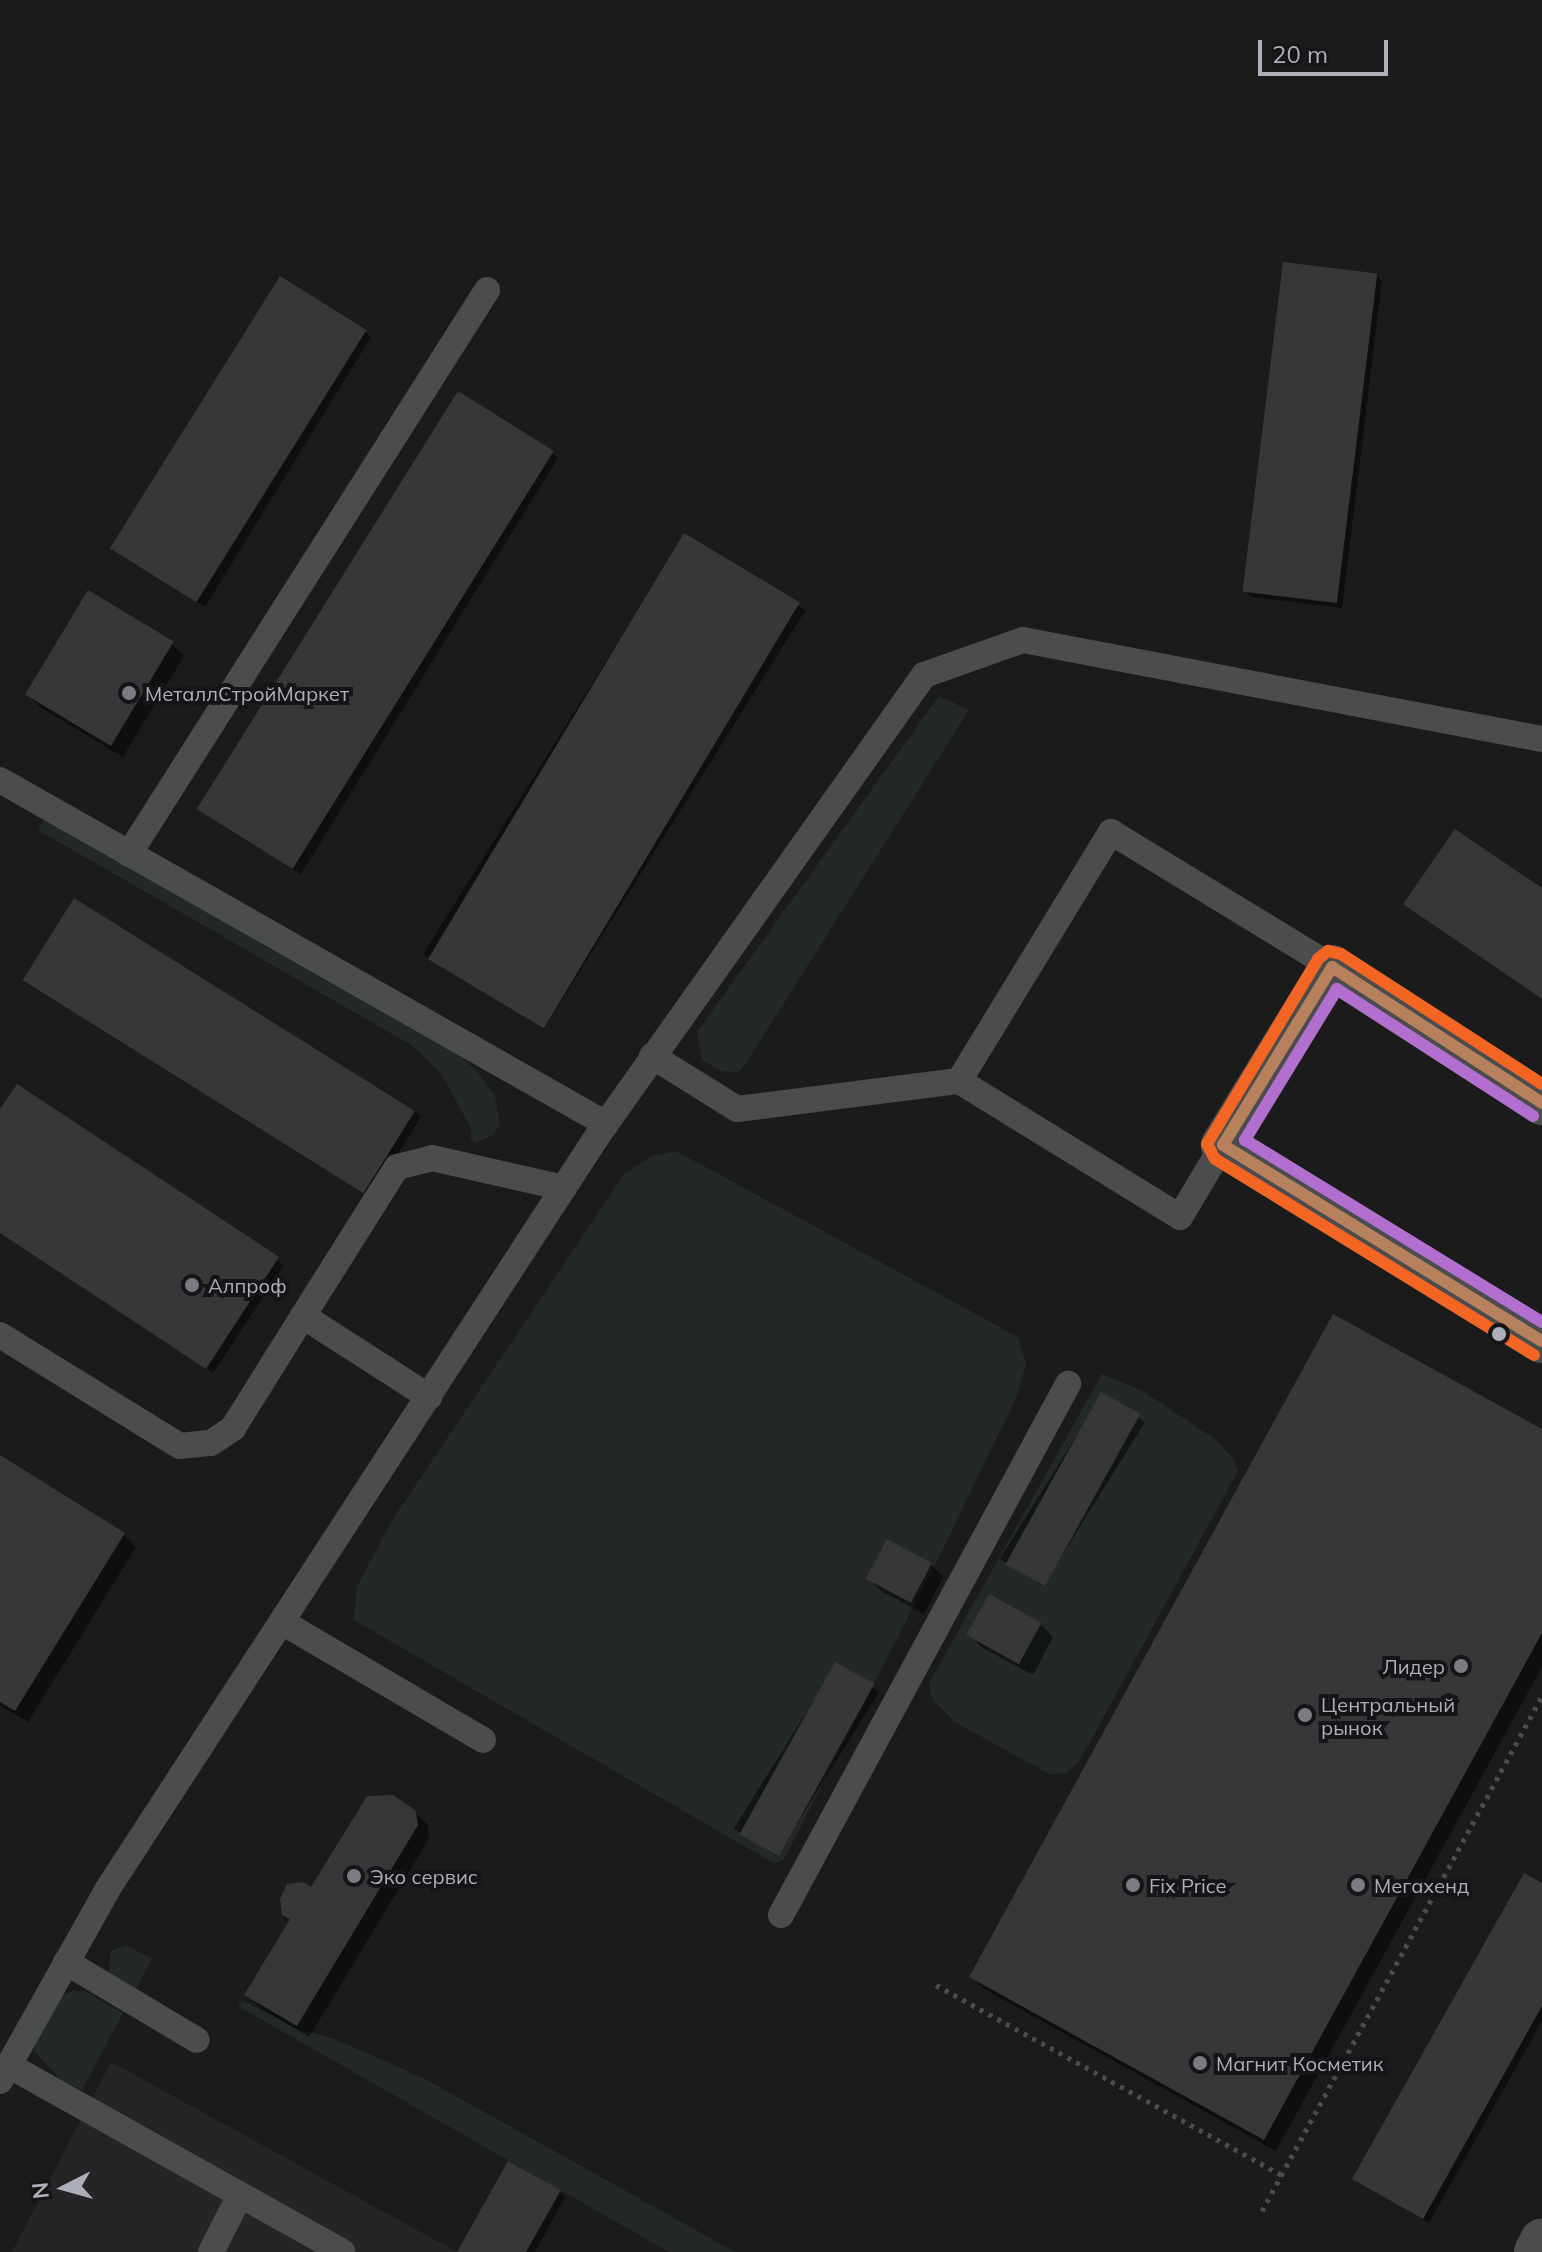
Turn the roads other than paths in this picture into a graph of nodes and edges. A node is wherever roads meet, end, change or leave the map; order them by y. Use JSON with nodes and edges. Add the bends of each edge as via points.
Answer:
{"nodes":[{"id":1,"x":487,"y":290,"type":"dead end"},
{"id":2,"x":1542,"y":739,"type":"edge"},
{"id":3,"x":0,"y":780,"type":"edge"},
{"id":4,"x":129,"y":854,"type":"junction"},
{"id":5,"x":1332,"y":967,"type":"junction"},
{"id":6,"x":652,"y":1056,"type":"junction"},
{"id":7,"x":959,"y":1081,"type":"junction"},
{"id":8,"x":1542,"y":1103,"type":"edge"},
{"id":9,"x":606,"y":1124,"type":"junction"},
{"id":10,"x":1223,"y":1145,"type":"junction"},
{"id":11,"x":564,"y":1188,"type":"junction"},
{"id":12,"x":303,"y":1316,"type":"junction"},
{"id":13,"x":0,"y":1335,"type":"edge"},
{"id":14,"x":1542,"y":1341,"type":"edge"},
{"id":15,"x":1068,"y":1384,"type":"dead end"},
{"id":16,"x":429,"y":1397,"type":"junction"},
{"id":17,"x":282,"y":1622,"type":"junction"},
{"id":18,"x":483,"y":1740,"type":"dead end"},
{"id":19,"x":781,"y":1915,"type":"dead end"},
{"id":20,"x":66,"y":1962,"type":"junction"},
{"id":21,"x":197,"y":2040,"type":"dead end"},
{"id":22,"x":4,"y":2073,"type":"edge"},
{"id":23,"x":240,"y":2195,"type":"junction"},
{"id":24,"x":1542,"y":2240,"type":"edge"},
{"id":25,"x":211,"y":2252,"type":"edge"},
{"id":26,"x":342,"y":2252,"type":"edge"},
{"id":27,"x":1536,"y":2252,"type":"edge"}],
"edges":[{"from":1,"to":4,"type":"lane"},
{"from":2,"to":6,"type":"lane","via":[[1023,640],[924,675]]},
{"from":3,"to":4,"type":"lane"},
{"from":4,"to":9,"type":"lane"},
{"from":5,"to":7,"type":"lane","via":[[1111,832]]},
{"from":5,"to":8,"type":"street"},
{"from":5,"to":10,"type":"street"},
{"from":6,"to":7,"type":"lane","via":[[737,1109]]},
{"from":6,"to":9,"type":"lane"},
{"from":7,"to":10,"type":"lane","via":[[1180,1217]]},
{"from":9,"to":11,"type":"lane"},
{"from":10,"to":14,"type":"street"},
{"from":11,"to":12,"type":"lane","via":[[432,1158],[397,1167]]},
{"from":11,"to":16,"type":"lane"},
{"from":12,"to":13,"type":"lane","via":[[233,1428],[211,1443],[180,1446]]},
{"from":12,"to":16,"type":"lane"},
{"from":15,"to":19,"type":"lane"},
{"from":16,"to":17,"type":"lane"},
{"from":17,"to":18,"type":"lane"},
{"from":17,"to":20,"type":"lane","via":[[107,1890]]},
{"from":20,"to":21,"type":"lane"},
{"from":20,"to":22,"type":"lane"},
{"from":22,"to":23,"type":"lane"},
{"from":23,"to":25,"type":"lane"},
{"from":23,"to":26,"type":"lane"},
{"from":24,"to":27,"type":"street"}]}
